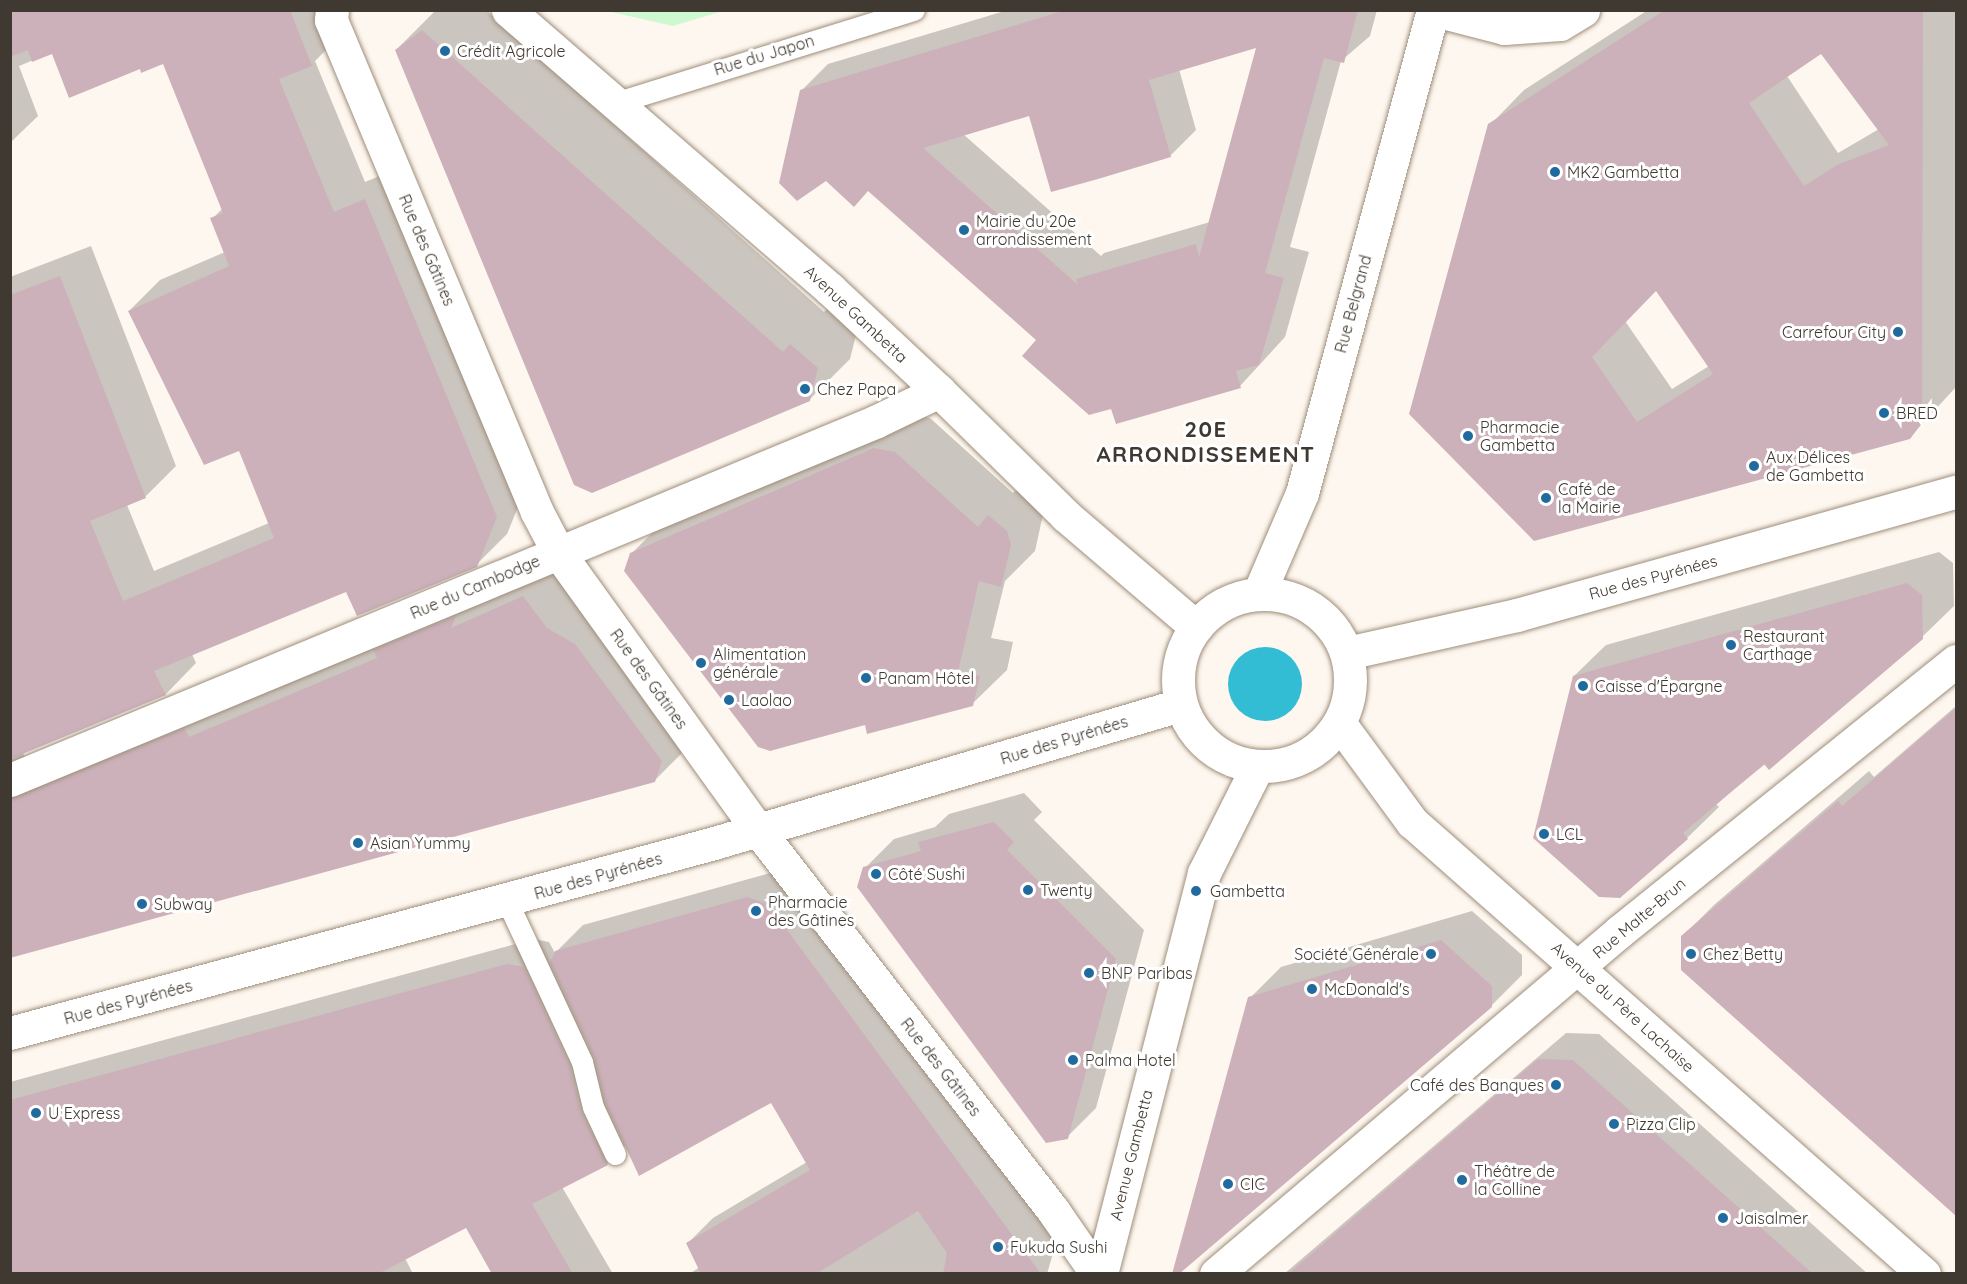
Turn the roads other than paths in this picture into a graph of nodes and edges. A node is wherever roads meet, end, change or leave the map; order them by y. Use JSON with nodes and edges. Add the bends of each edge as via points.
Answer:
{"nodes":[{"id":1,"x":332,"y":10,"type":"edge"},
{"id":2,"x":508,"y":10,"type":"edge"},
{"id":3,"x":914,"y":10,"type":"edge"},
{"id":4,"x":1434,"y":10,"type":"edge"},
{"id":5,"x":1583,"y":10,"type":"edge"},
{"id":6,"x":615,"y":103,"type":"junction"},
{"id":7,"x":939,"y":391,"type":"junction"},
{"id":8,"x":1956,"y":492,"type":"edge"},
{"id":9,"x":558,"y":552,"type":"junction"},
{"id":10,"x":1259,"y":593,"type":"junction"},
{"id":11,"x":1196,"y":627,"type":"junction"},
{"id":12,"x":1347,"y":654,"type":"junction"},
{"id":13,"x":1956,"y":661,"type":"edge"},
{"id":14,"x":1181,"y":705,"type":"junction"},
{"id":15,"x":1340,"y":724,"type":"junction"},
{"id":16,"x":1257,"y":767,"type":"junction"},
{"id":17,"x":10,"y":780,"type":"edge"},
{"id":18,"x":758,"y":830,"type":"junction"},
{"id":19,"x":507,"y":901,"type":"junction"},
{"id":20,"x":1580,"y":968,"type":"junction"},
{"id":21,"x":10,"y":1033,"type":"edge"},
{"id":22,"x":615,"y":1154,"type":"dead end"},
{"id":23,"x":1099,"y":1274,"type":"edge"},
{"id":24,"x":1216,"y":1274,"type":"edge"},
{"id":25,"x":1924,"y":1274,"type":"edge"}],
"edges":[{"from":1,"to":9,"type":"main road","name":"Rue des Gâtines","via":[[331,20],[537,512]]},
{"from":2,"to":6,"type":"main road","name":"Avenue Gambetta"},
{"from":3,"to":6,"type":"lane","name":"Rue du Japon"},
{"from":4,"to":5,"type":"main road","via":[[1504,28],[1560,24]]},
{"from":4,"to":10,"type":"main road","name":"Rue Belgrand","via":[[1302,493]]},
{"from":6,"to":7,"type":"main road","name":"Avenue Gambetta","via":[[830,289]]},
{"from":7,"to":9,"type":"main road","name":"Rue du Cambodge","via":[[878,421]]},
{"from":7,"to":11,"type":"main road","name":"Avenue Gambetta","via":[[1066,516]]},
{"from":8,"to":12,"type":"main road","name":"Rue des Pyrénées","via":[[1517,615]]},
{"from":9,"to":17,"type":"main road","name":"Rue du Cambodge"},
{"from":9,"to":18,"type":"main road","name":"Rue des Gâtines"},
{"from":10,"to":11,"type":"main road","via":[[1235,598]]},
{"from":10,"to":12,"type":"main road","via":[[1282,595],[1314,609],[1333,628]]},
{"from":11,"to":14,"type":"main road","via":[[1183,650],[1178,676]]},
{"from":12,"to":15,"type":"main road","via":[[1351,678]]},
{"from":13,"to":20,"type":"main road","name":"Rue Malte-Brun"},
{"from":14,"to":16,"type":"main road","via":[[1191,727],[1209,747],[1231,761]]},
{"from":14,"to":18,"type":"main road","name":"Rue des Pyrénées"},
{"from":15,"to":16,"type":"main road","via":[[1324,744],[1304,758],[1281,766]]},
{"from":15,"to":20,"type":"main road","name":"Avenue du Père Lachaise","via":[[1412,822]]},
{"from":16,"to":23,"type":"main road","name":"Avenue Gambetta","via":[[1204,873]]},
{"from":18,"to":19,"type":"main road","name":"Rue des Pyrénées"},
{"from":18,"to":23,"type":"main road","name":"Rue des Gâtines"},
{"from":19,"to":21,"type":"main road","name":"Rue des Pyrénées"},
{"from":19,"to":22,"type":"lane","via":[[582,1062],[593,1107]]},
{"from":20,"to":24,"type":"main road","name":"Rue Malte-Brun"},
{"from":20,"to":25,"type":"main road","name":"Avenue du Père Lachaise"}]}
